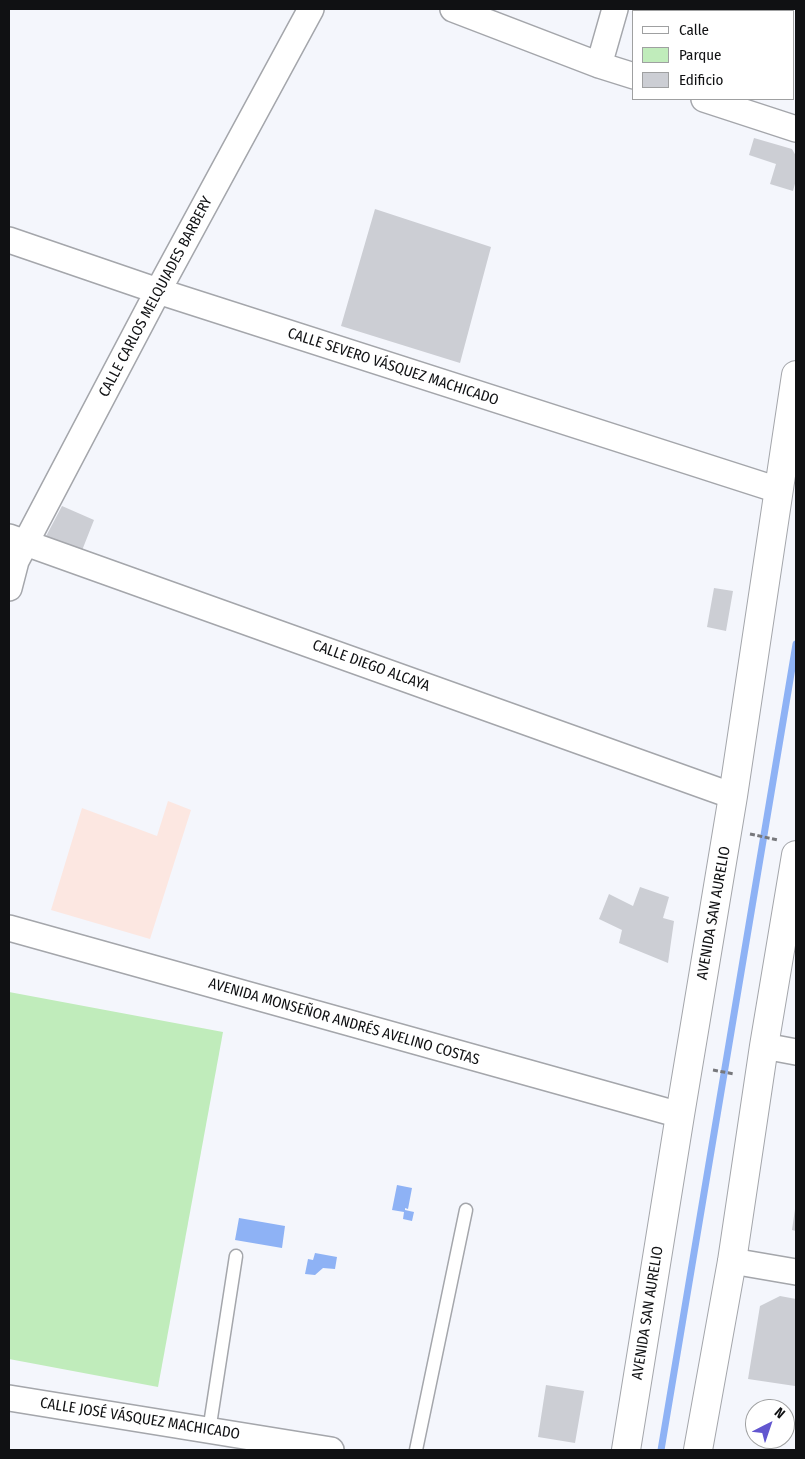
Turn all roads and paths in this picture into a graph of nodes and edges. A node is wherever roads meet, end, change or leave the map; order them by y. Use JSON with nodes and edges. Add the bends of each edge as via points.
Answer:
{"nodes":[{"id":1,"x":311,"y":9,"type":"edge"},
{"id":2,"x":453,"y":9,"type":"edge"},
{"id":3,"x":615,"y":9,"type":"edge"},
{"id":4,"x":599,"y":64,"type":"junction"},
{"id":5,"x":632,"y":75,"type":"edge"},
{"id":6,"x":707,"y":100,"type":"edge"},
{"id":7,"x":796,"y":129,"type":"edge"},
{"id":8,"x":9,"y":240,"type":"edge"},
{"id":9,"x":158,"y":291,"type":"junction"},
{"id":10,"x":796,"y":375,"type":"edge"},
{"id":11,"x":778,"y":490,"type":"junction"},
{"id":12,"x":17,"y":540,"type":"edge"},
{"id":13,"x":9,"y":588,"type":"edge"},
{"id":14,"x":733,"y":796,"type":"junction"},
{"id":15,"x":744,"y":832,"type":"dead end"},
{"id":16,"x":789,"y":848,"type":"edge"},
{"id":17,"x":9,"y":928,"type":"edge"},
{"id":18,"x":764,"y":1046,"type":"junction"},
{"id":19,"x":796,"y":1052,"type":"edge"},
{"id":20,"x":712,"y":1070,"type":"dead end"},
{"id":21,"x":738,"y":1075,"type":"dead end"},
{"id":22,"x":680,"y":1115,"type":"junction"},
{"id":23,"x":466,"y":1210,"type":"dead end"},
{"id":24,"x":236,"y":1256,"type":"dead end"},
{"id":25,"x":732,"y":1260,"type":"junction"},
{"id":26,"x":796,"y":1272,"type":"edge"},
{"id":27,"x":9,"y":1398,"type":"edge"},
{"id":28,"x":209,"y":1431,"type":"junction"},
{"id":29,"x":331,"y":1450,"type":"edge"},
{"id":30,"x":416,"y":1450,"type":"edge"},
{"id":31,"x":626,"y":1450,"type":"edge"},
{"id":32,"x":698,"y":1450,"type":"edge"}],
"edges":[{"from":1,"to":9,"type":"street","name":"CALLE CARLOS MELQUIADES BARBERY"},
{"from":2,"to":4,"type":"street"},
{"from":3,"to":4,"type":"street"},
{"from":4,"to":5,"type":"street"},
{"from":6,"to":7,"type":"street"},
{"from":8,"to":9,"type":"street","name":"CALLE SEVERO VÁSQUEZ MACHICADO"},
{"from":9,"to":11,"type":"street","name":"CALLE SEVERO VÁSQUEZ MACHICADO"},
{"from":9,"to":12,"type":"street","name":"CALLE CARLOS MELQUIADES BARBERY"},
{"from":10,"to":11,"type":"main road","name":"AVENIDA SAN AURELIO"},
{"from":11,"to":14,"type":"main road","name":"AVENIDA SAN AURELIO"},
{"from":12,"to":13,"type":"street","name":"CALLE CARLOS MELQUIADES BARBERY"},
{"from":12,"to":14,"type":"street","name":"CALLE DIEGO ALCAYA"},
{"from":14,"to":22,"type":"main road","name":"AVENIDA SAN AURELIO"},
{"from":15,"to":16,"type":"path"},
{"from":16,"to":18,"type":"main road"},
{"from":17,"to":22,"type":"street","name":"AVENIDA MONSEÑOR ANDRÉS AVELINO COSTAS"},
{"from":18,"to":19,"type":"street"},
{"from":18,"to":25,"type":"main road"},
{"from":20,"to":21,"type":"path"},
{"from":22,"to":31,"type":"main road","name":"AVENIDA SAN AURELIO"},
{"from":23,"to":30,"type":"lane"},
{"from":24,"to":28,"type":"lane"},
{"from":25,"to":26,"type":"street"},
{"from":25,"to":32,"type":"main road"},
{"from":27,"to":28,"type":"street","name":"CALLE JOSÉ VÁSQUEZ MACHICADO"},
{"from":28,"to":29,"type":"street","name":"CALLE JOSÉ VÁSQUEZ MACHICADO"}]}
